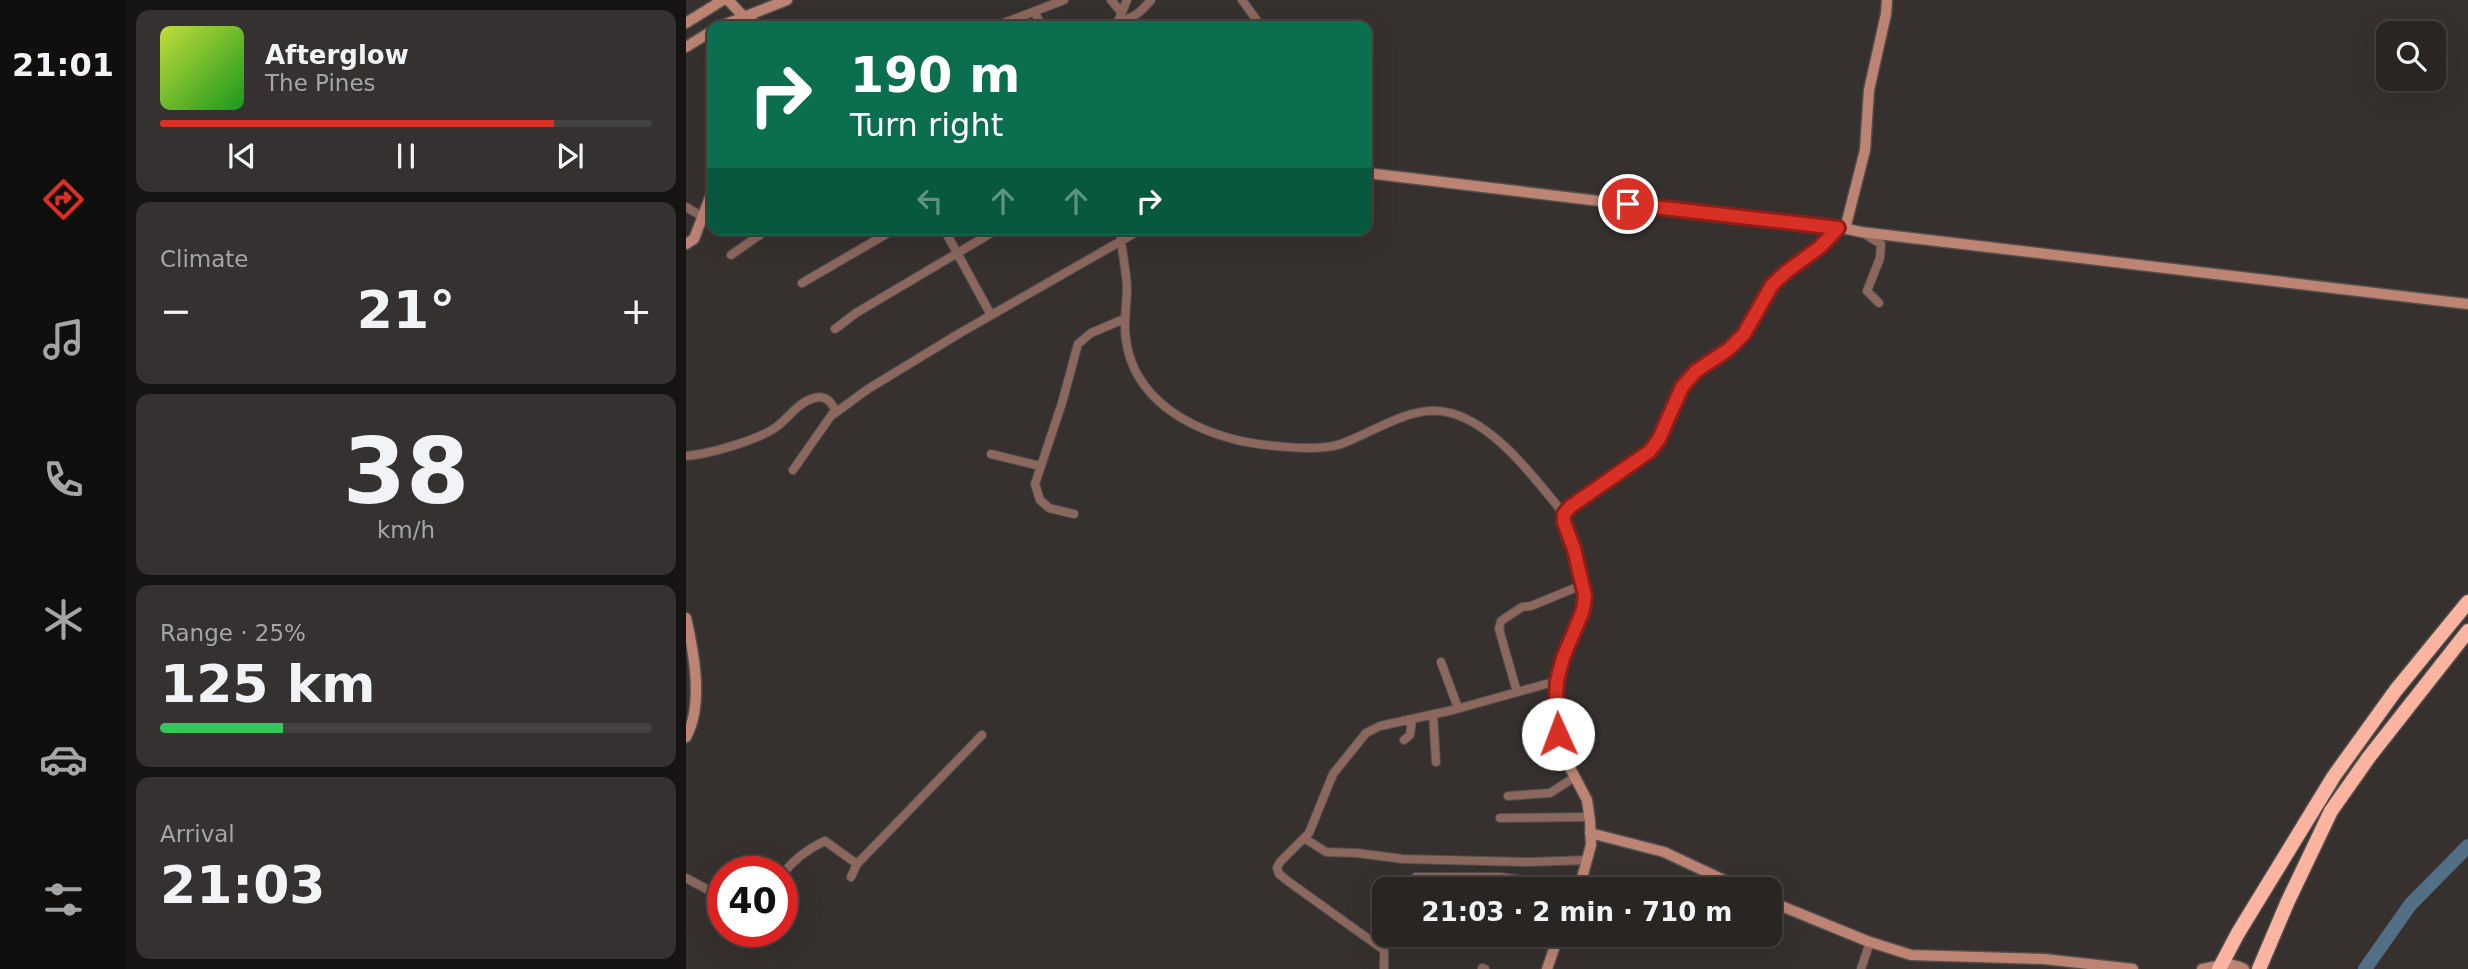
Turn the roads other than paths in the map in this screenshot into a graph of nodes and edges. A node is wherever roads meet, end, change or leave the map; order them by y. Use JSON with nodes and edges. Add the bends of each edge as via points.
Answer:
{"nodes":[{"id":1,"x":787,"y":0,"type":"edge"},
{"id":2,"x":1064,"y":0,"type":"edge"},
{"id":3,"x":1111,"y":0,"type":"edge"},
{"id":4,"x":1127,"y":0,"type":"edge"},
{"id":5,"x":1151,"y":0,"type":"edge"},
{"id":6,"x":1242,"y":0,"type":"edge"},
{"id":7,"x":1887,"y":0,"type":"edge"},
{"id":8,"x":732,"y":6,"type":"edge"},
{"id":9,"x":1035,"y":12,"type":"junction"},
{"id":10,"x":1121,"y":12,"type":"junction"},
{"id":11,"x":752,"y":21,"type":"edge"},
{"id":12,"x":1010,"y":21,"type":"edge"},
{"id":13,"x":1039,"y":21,"type":"edge"},
{"id":14,"x":1118,"y":21,"type":"edge"},
{"id":15,"x":1134,"y":21,"type":"edge"},
{"id":16,"x":1257,"y":21,"type":"edge"},
{"id":17,"x":686,"y":23,"type":"edge"},
{"id":18,"x":707,"y":34,"type":"edge"},
{"id":19,"x":686,"y":47,"type":"edge"},
{"id":20,"x":1372,"y":174,"type":"edge"},
{"id":21,"x":707,"y":206,"type":"edge"},
{"id":22,"x":686,"y":207,"type":"edge"},
{"id":23,"x":703,"y":217,"type":"junction"},
{"id":24,"x":1842,"y":228,"type":"junction"},
{"id":25,"x":1861,"y":232,"type":"junction"},
{"id":26,"x":759,"y":235,"type":"edge"},
{"id":27,"x":885,"y":235,"type":"edge"},
{"id":28,"x":948,"y":235,"type":"edge"},
{"id":29,"x":988,"y":235,"type":"edge"},
{"id":30,"x":1121,"y":235,"type":"edge"},
{"id":31,"x":1131,"y":235,"type":"edge"},
{"id":32,"x":1121,"y":240,"type":"junction"},
{"id":33,"x":686,"y":244,"type":"edge"},
{"id":34,"x":958,"y":253,"type":"junction"},
{"id":35,"x":731,"y":255,"type":"dead end"},
{"id":36,"x":802,"y":283,"type":"dead end"},
{"id":37,"x":1880,"y":303,"type":"dead end"},
{"id":38,"x":2468,"y":304,"type":"edge"},
{"id":39,"x":991,"y":315,"type":"junction"},
{"id":40,"x":1124,"y":319,"type":"junction"},
{"id":41,"x":835,"y":329,"type":"dead end"},
{"id":42,"x":831,"y":416,"type":"junction"},
{"id":43,"x":991,"y":454,"type":"dead end"},
{"id":44,"x":686,"y":456,"type":"edge"},
{"id":45,"x":1040,"y":466,"type":"junction"},
{"id":46,"x":793,"y":470,"type":"dead end"},
{"id":47,"x":1074,"y":514,"type":"dead end"},
{"id":48,"x":1564,"y":514,"type":"junction"},
{"id":49,"x":1582,"y":585,"type":"junction"},
{"id":50,"x":2468,"y":602,"type":"edge"},
{"id":51,"x":686,"y":618,"type":"edge"},
{"id":52,"x":2468,"y":631,"type":"edge"},
{"id":53,"x":1441,"y":662,"type":"dead end"},
{"id":54,"x":1557,"y":681,"type":"junction"},
{"id":55,"x":1517,"y":692,"type":"junction"},
{"id":56,"x":1458,"y":708,"type":"junction"},
{"id":57,"x":1433,"y":714,"type":"junction"},
{"id":58,"x":1412,"y":720,"type":"junction"},
{"id":59,"x":982,"y":736,"type":"dead end"},
{"id":60,"x":686,"y":737,"type":"edge"},
{"id":61,"x":1404,"y":740,"type":"dead end"},
{"id":62,"x":1436,"y":761,"type":"dead end"},
{"id":63,"x":1575,"y":777,"type":"junction"},
{"id":64,"x":1508,"y":796,"type":"dead end"},
{"id":65,"x":1589,"y":817,"type":"junction"},
{"id":66,"x":1500,"y":818,"type":"dead end"},
{"id":67,"x":1590,"y":833,"type":"junction"},
{"id":68,"x":1304,"y":838,"type":"junction"},
{"id":69,"x":798,"y":857,"type":"edge"},
{"id":70,"x":1588,"y":860,"type":"junction"},
{"id":71,"x":857,"y":864,"type":"junction"},
{"id":72,"x":851,"y":877,"type":"dead end"},
{"id":73,"x":1583,"y":877,"type":"edge"},
{"id":74,"x":1717,"y":877,"type":"edge"},
{"id":75,"x":686,"y":878,"type":"edge"},
{"id":76,"x":707,"y":889,"type":"edge"},
{"id":77,"x":1782,"y":906,"type":"edge"},
{"id":78,"x":1870,"y":942,"type":"junction"},
{"id":79,"x":1555,"y":947,"type":"edge"},
{"id":80,"x":2220,"y":967,"type":"edge"},
{"id":81,"x":1384,"y":969,"type":"edge"},
{"id":82,"x":1547,"y":969,"type":"edge"},
{"id":83,"x":1861,"y":969,"type":"edge"},
{"id":84,"x":2133,"y":969,"type":"edge"},
{"id":85,"x":2202,"y":969,"type":"edge"},
{"id":86,"x":2244,"y":969,"type":"edge"},
{"id":87,"x":2259,"y":969,"type":"edge"}],
"edges":[{"from":1,"to":8,"type":"street"},
{"from":2,"to":9,"type":"street"},
{"from":3,"to":10,"type":"street"},
{"from":4,"to":10,"type":"street"},
{"from":5,"to":15,"type":"street"},
{"from":6,"to":16,"type":"street"},
{"from":7,"to":24,"type":"street","via":[[1869,90],[1865,150]]},
{"from":8,"to":11,"type":"street"},
{"from":8,"to":17,"type":"street"},
{"from":9,"to":12,"type":"street"},
{"from":9,"to":13,"type":"street"},
{"from":10,"to":14,"type":"street"},
{"from":18,"to":19,"type":"street"},
{"from":20,"to":24,"type":"street"},
{"from":21,"to":23,"type":"street"},
{"from":22,"to":23,"type":"street"},
{"from":23,"to":33,"type":"street","via":[[694,239]]},
{"from":24,"to":25,"type":"street"},
{"from":24,"to":48,"type":"street","via":[[1772,285],[1737,341],[1682,387],[1650,451]]},
{"from":25,"to":37,"type":"street","via":[[1881,244],[1881,258],[1867,290]]},
{"from":25,"to":38,"type":"street"},
{"from":26,"to":35,"type":"street"},
{"from":27,"to":36,"type":"street"},
{"from":28,"to":34,"type":"street"},
{"from":29,"to":34,"type":"street"},
{"from":30,"to":32,"type":"street"},
{"from":31,"to":32,"type":"street"},
{"from":32,"to":39,"type":"street"},
{"from":32,"to":40,"type":"street","via":[[1127,287]]},
{"from":34,"to":39,"type":"street"},
{"from":34,"to":41,"type":"street"},
{"from":39,"to":42,"type":"street"},
{"from":40,"to":45,"type":"street","via":[[1078,344]]},
{"from":40,"to":48,"type":"street","via":[[1126,343],[1138,376],[1154,398],[1175,416],[1213,435],[1256,444],[1339,445],[1407,416],[1433,410],[1452,413],[1502,444]]},
{"from":42,"to":44,"type":"street","via":[[835,410],[831,402],[813,398],[774,429],[705,454]]},
{"from":42,"to":46,"type":"street"},
{"from":43,"to":45,"type":"street"},
{"from":45,"to":47,"type":"street","via":[[1035,484],[1040,500],[1049,508]]},
{"from":48,"to":49,"type":"street"},
{"from":49,"to":54,"type":"street","via":[[1583,610]]},
{"from":49,"to":55,"type":"street","via":[[1522,607],[1501,621],[1499,629]]},
{"from":50,"to":80,"type":"highway","via":[[2334,776]]},
{"from":51,"to":60,"type":"street","via":[[695,695]]},
{"from":52,"to":87,"type":"highway","via":[[2332,811]]},
{"from":53,"to":56,"type":"street"},
{"from":54,"to":55,"type":"street"},
{"from":54,"to":63,"type":"street","via":[[1555,720],[1560,749]]},
{"from":55,"to":56,"type":"street"},
{"from":56,"to":57,"type":"street"},
{"from":57,"to":58,"type":"street"},
{"from":57,"to":62,"type":"street"},
{"from":58,"to":61,"type":"street","via":[[1410,735]]},
{"from":58,"to":68,"type":"street","via":[[1366,733],[1333,774]]},
{"from":59,"to":71,"type":"street"},
{"from":63,"to":64,"type":"street","via":[[1550,793]]},
{"from":63,"to":65,"type":"street","via":[[1587,800]]},
{"from":65,"to":66,"type":"street"},
{"from":65,"to":67,"type":"street"},
{"from":67,"to":70,"type":"street"},
{"from":67,"to":74,"type":"street","via":[[1664,852]]},
{"from":68,"to":70,"type":"street","via":[[1326,852],[1403,859]]},
{"from":68,"to":81,"type":"street","via":[[1280,862],[1279,874],[1384,950]]},
{"from":69,"to":71,"type":"street","via":[[825,841]]},
{"from":70,"to":73,"type":"street"},
{"from":71,"to":72,"type":"street"},
{"from":75,"to":76,"type":"street"},
{"from":77,"to":78,"type":"street"},
{"from":78,"to":83,"type":"street"},
{"from":78,"to":84,"type":"street","via":[[1911,955],[2045,958]]},
{"from":79,"to":82,"type":"street"},
{"from":80,"to":85,"type":"street"},
{"from":80,"to":86,"type":"street","via":[[2236,964]]}]}
